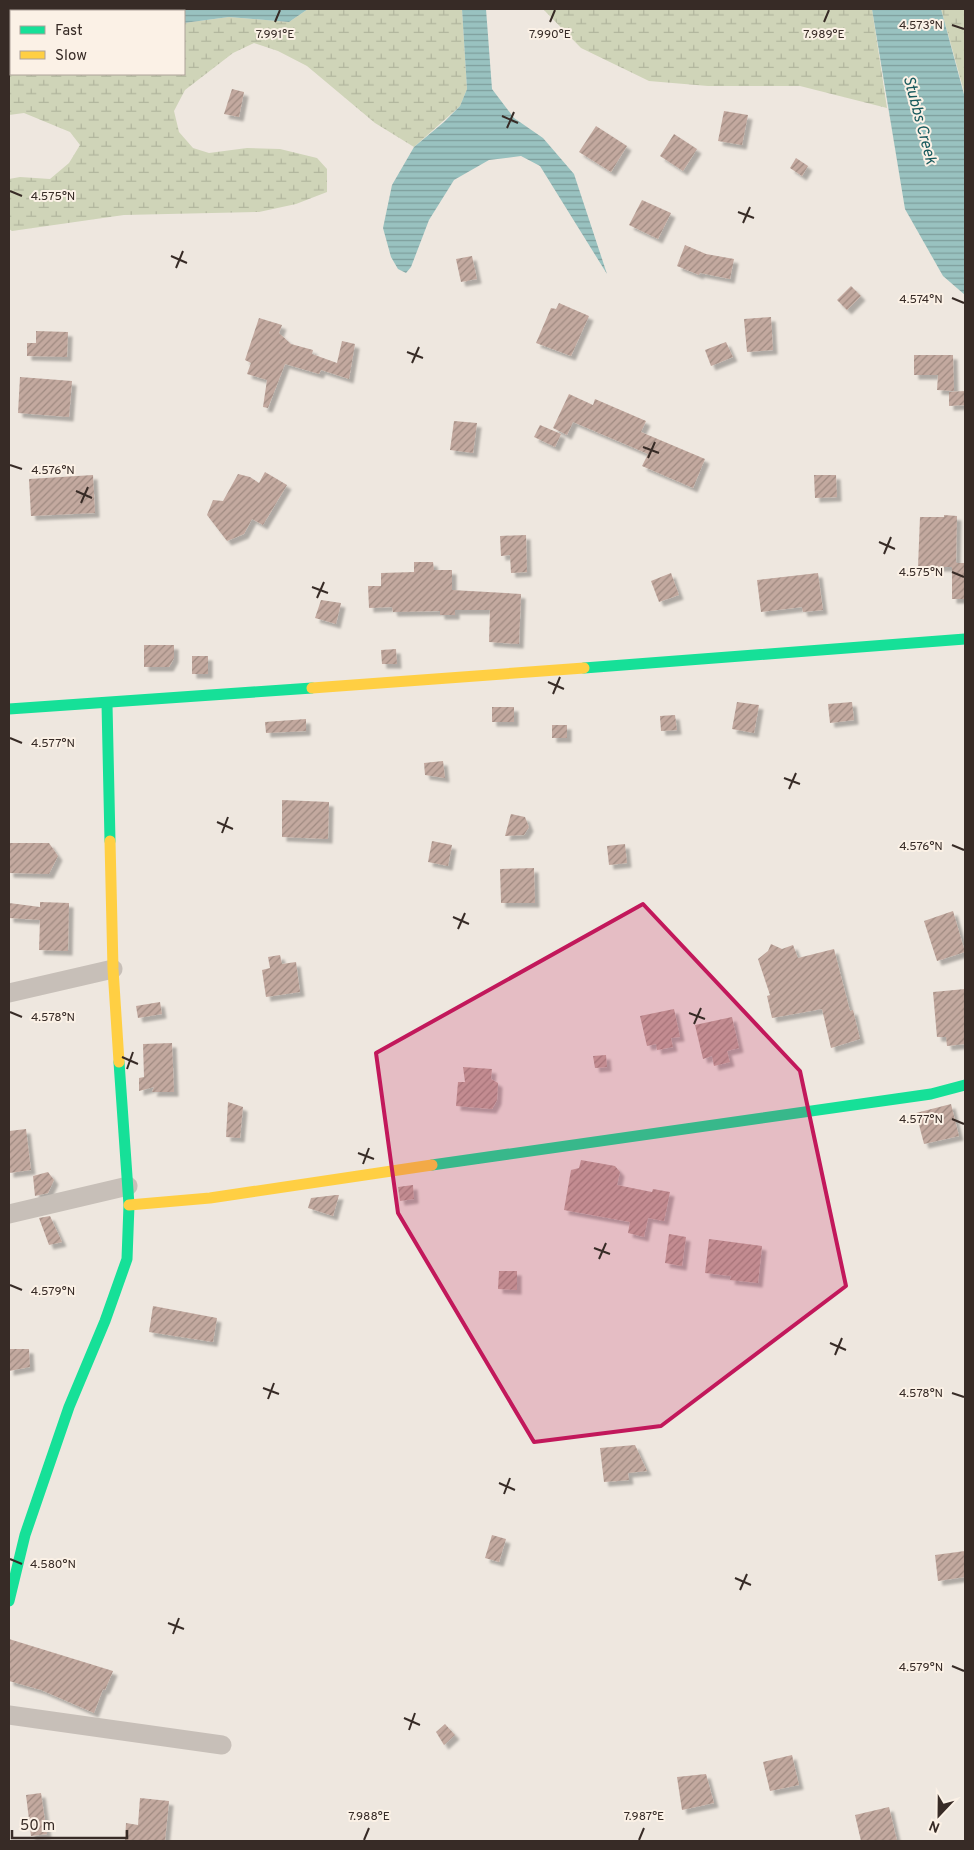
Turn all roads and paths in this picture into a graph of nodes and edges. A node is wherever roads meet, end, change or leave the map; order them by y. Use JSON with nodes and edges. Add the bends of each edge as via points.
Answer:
{"nodes":[{"id":1,"x":965,"y":639,"type":"edge"},
{"id":2,"x":108,"y":704,"type":"junction"},
{"id":3,"x":9,"y":709,"type":"edge"},
{"id":4,"x":113,"y":969,"type":"junction"},
{"id":5,"x":9,"y":993,"type":"edge"},
{"id":6,"x":965,"y":1085,"type":"edge"},
{"id":7,"x":129,"y":1195,"type":"junction"},
{"id":8,"x":9,"y":1214,"type":"edge"},
{"id":9,"x":9,"y":1601,"type":"edge"},
{"id":10,"x":9,"y":1715,"type":"edge"},
{"id":11,"x":222,"y":1745,"type":"dead end"}],
"edges":[{"from":1,"to":2,"type":"street"},
{"from":2,"to":3,"type":"street"},
{"from":2,"to":4,"type":"street"},
{"from":4,"to":5,"type":"street"},
{"from":4,"to":7,"type":"street"},
{"from":6,"to":7,"type":"street","via":[[931,1094],[210,1198]]},
{"from":7,"to":8,"type":"street"},
{"from":7,"to":9,"type":"street","via":[[127,1259],[69,1406],[25,1535]]},
{"from":10,"to":11,"type":"street"}]}
